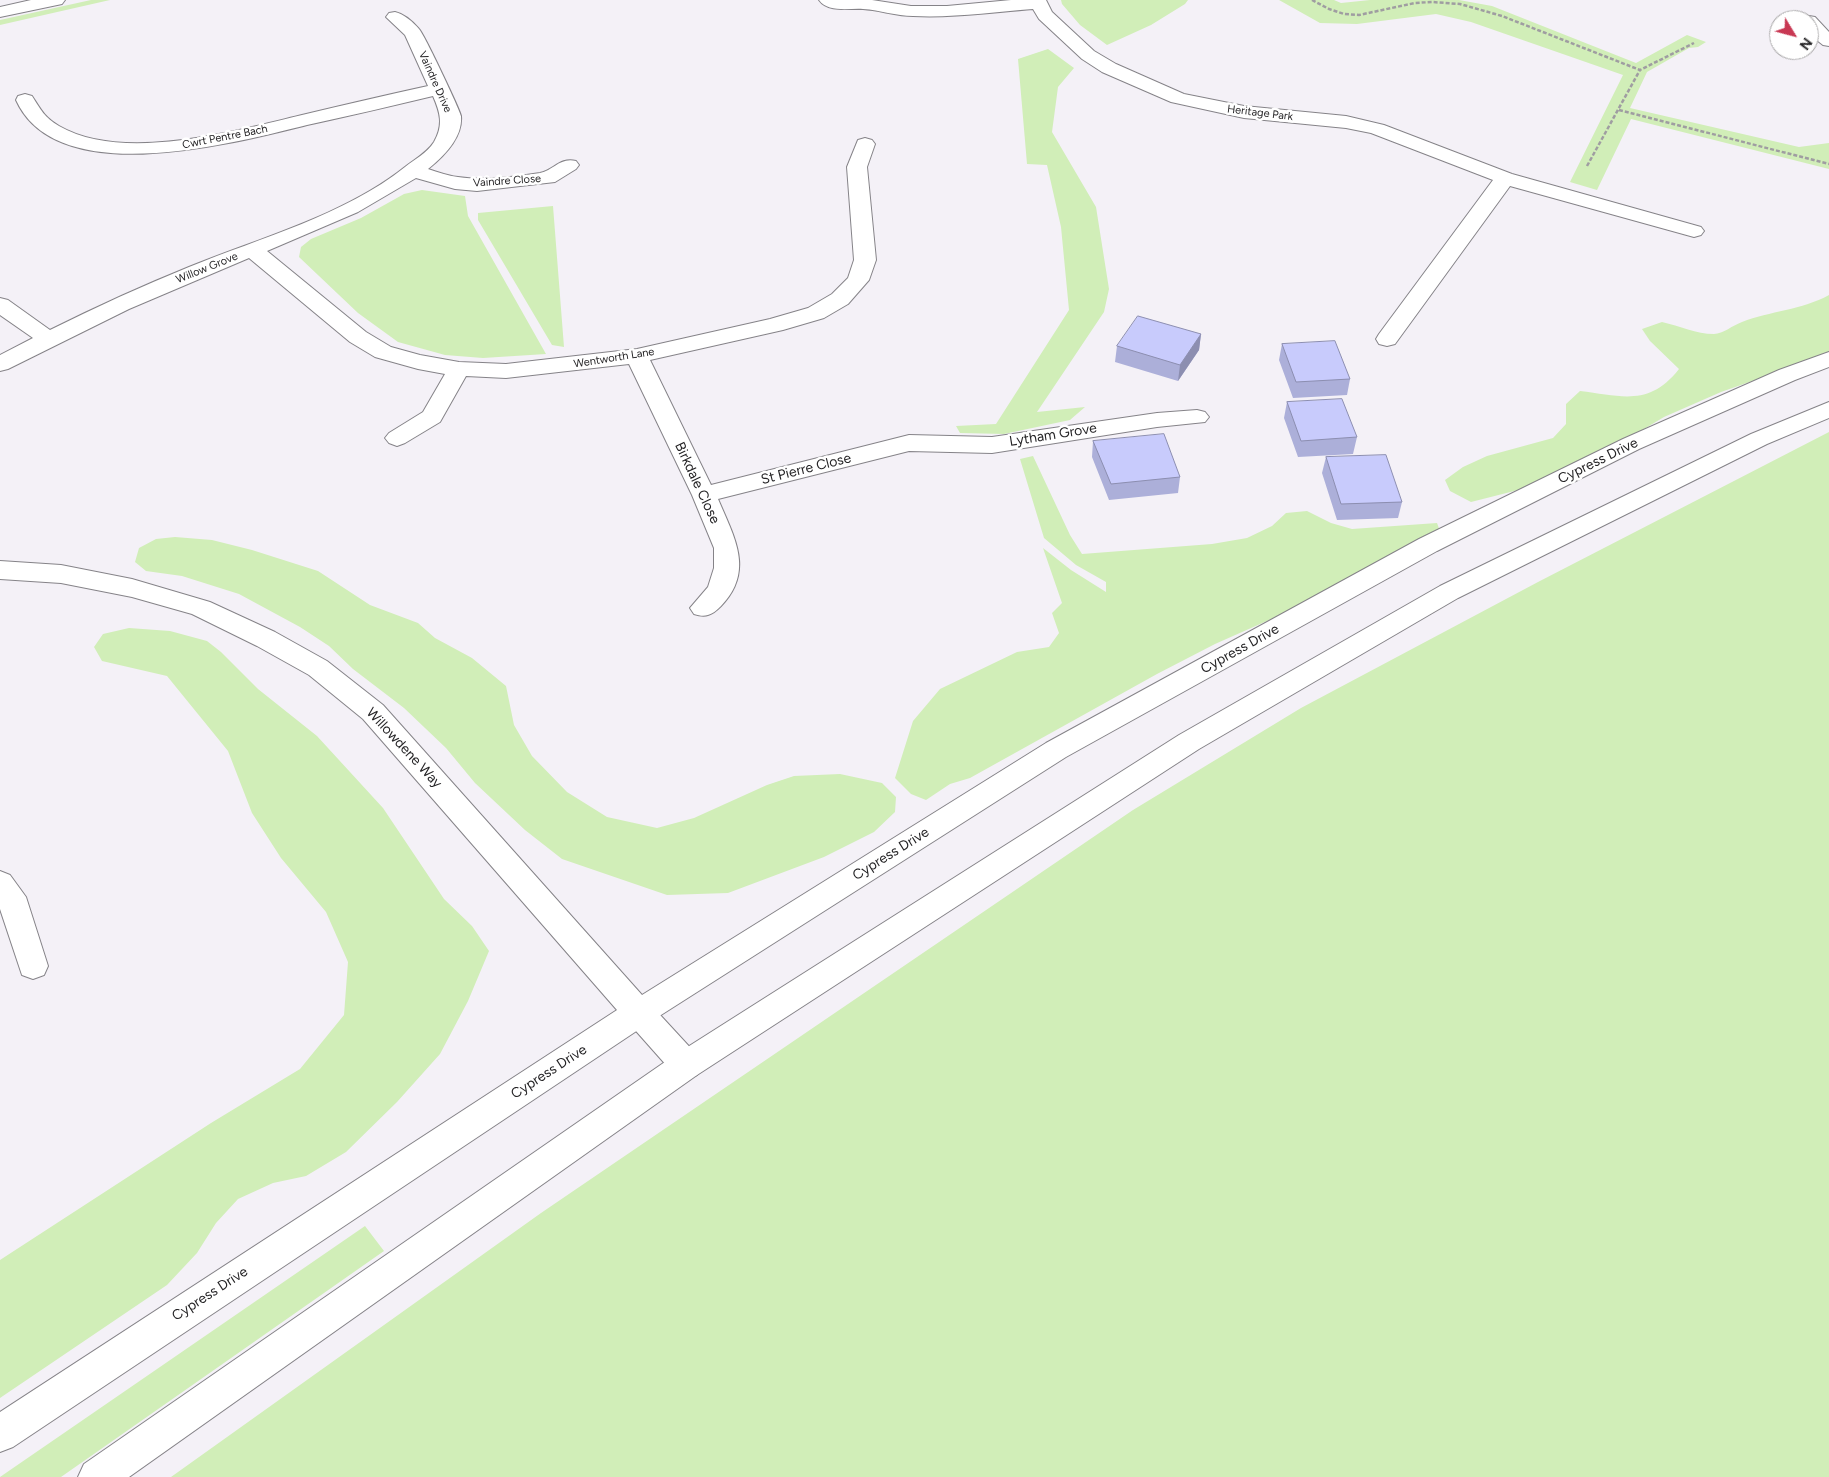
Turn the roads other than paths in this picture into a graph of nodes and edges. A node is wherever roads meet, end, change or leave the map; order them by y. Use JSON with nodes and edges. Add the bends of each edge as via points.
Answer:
{"nodes":[{"id":1,"x":56,"y":0,"type":"edge"},
{"id":2,"x":828,"y":0,"type":"edge"},
{"id":3,"x":1037,"y":2,"type":"edge"},
{"id":4,"x":0,"y":12,"type":"edge"},
{"id":5,"x":395,"y":17,"type":"dead end"},
{"id":6,"x":1819,"y":34,"type":"edge"},
{"id":7,"x":1829,"y":42,"type":"edge"},
{"id":8,"x":438,"y":89,"type":"junction"},
{"id":9,"x":25,"y":100,"type":"dead end"},
{"id":10,"x":866,"y":144,"type":"dead end"},
{"id":11,"x":569,"y":165,"type":"dead end"},
{"id":12,"x":412,"y":171,"type":"junction"},
{"id":13,"x":1505,"y":178,"type":"junction"},
{"id":14,"x":1694,"y":232,"type":"dead end"},
{"id":15,"x":252,"y":250,"type":"junction"},
{"id":16,"x":0,"y":305,"type":"edge"},
{"id":17,"x":48,"y":338,"type":"junction"},
{"id":18,"x":1386,"y":339,"type":"dead end"},
{"id":19,"x":638,"y":356,"type":"junction"},
{"id":20,"x":1829,"y":359,"type":"edge"},
{"id":21,"x":0,"y":364,"type":"edge"},
{"id":22,"x":460,"y":370,"type":"junction"},
{"id":23,"x":1829,"y":409,"type":"edge"},
{"id":24,"x":1197,"y":417,"type":"dead end"},
{"id":25,"x":397,"y":438,"type":"dead end"},
{"id":26,"x":909,"y":442,"type":"joint"},
{"id":27,"x":704,"y":495,"type":"junction"},
{"id":28,"x":0,"y":570,"type":"edge"},
{"id":29,"x":704,"y":608,"type":"dead end"},
{"id":30,"x":0,"y":883,"type":"edge"},
{"id":31,"x":32,"y":966,"type":"dead end"},
{"id":32,"x":639,"y":1013,"type":"junction"},
{"id":33,"x":686,"y":1065,"type":"junction"},
{"id":34,"x":0,"y":1434,"type":"edge"},
{"id":35,"x":97,"y":1477,"type":"edge"}],
"edges":[{"from":1,"to":4,"type":"street"},
{"from":2,"to":3,"type":"street","name":"Heritage Park","via":[[837,4],[911,11],[947,11]]},
{"from":3,"to":13,"type":"street","name":"Heritage Park","via":[[1045,15],[1088,55],[1109,68],[1178,98],[1244,112],[1346,122],[1377,129]]},
{"from":5,"to":8,"type":"street","name":"Vaindre Drive","via":[[413,33]]},
{"from":6,"to":7,"type":"street"},
{"from":8,"to":9,"type":"street","name":"Cwrt Pentre Bach","via":[[216,141],[144,149],[80,141],[55,131],[34,116]]},
{"from":8,"to":12,"type":"street","name":"Vaindre Drive","via":[[451,115],[450,127],[434,155]]},
{"from":10,"to":19,"type":"street","name":"Wentworth Lane","via":[[857,167],[865,260],[858,280],[840,299],[816,313],[775,325]]},
{"from":11,"to":12,"type":"street","name":"Vaindre Close","via":[[548,178],[477,185],[455,183]]},
{"from":12,"to":15,"type":"street","name":"Willow Grove","via":[[354,205]]},
{"from":13,"to":14,"type":"street","name":"Heritage Park"},
{"from":13,"to":18,"type":"street"},
{"from":15,"to":17,"type":"street","name":"Willow Grove"},
{"from":15,"to":22,"type":"street","name":"Wentworth Lane","via":[[358,337],[383,352]]},
{"from":16,"to":17,"type":"street"},
{"from":17,"to":21,"type":"street","name":"Willow Grove"},
{"from":19,"to":22,"type":"street","name":"Wentworth Lane","via":[[506,371]]},
{"from":19,"to":27,"type":"street","name":"Birkdale Close"},
{"from":20,"to":32,"type":"street","name":"Cypress Drive","via":[[1631,444],[1428,545],[1074,740]]},
{"from":22,"to":25,"type":"street","via":[[432,417]]},
{"from":23,"to":33,"type":"street","via":[[1759,439],[1432,602],[1189,742]]},
{"from":24,"to":26,"type":"street","name":"Lytham Grove","via":[[992,445]]},
{"from":26,"to":27,"type":"street","name":"St Pierre Close"},
{"from":27,"to":29,"type":"street","name":"Birkdale Close","via":[[726,548],[727,568],[720,591]]},
{"from":28,"to":32,"type":"street","name":"Willowdene Way","via":[[61,574],[114,584],[201,608],[318,668],[373,712]]},
{"from":30,"to":31,"type":"street","via":[[12,897]]},
{"from":32,"to":33,"type":"street","name":"Willowdene Way"},
{"from":32,"to":34,"type":"street","name":"Cypress Drive"},
{"from":33,"to":35,"type":"street"}]}
